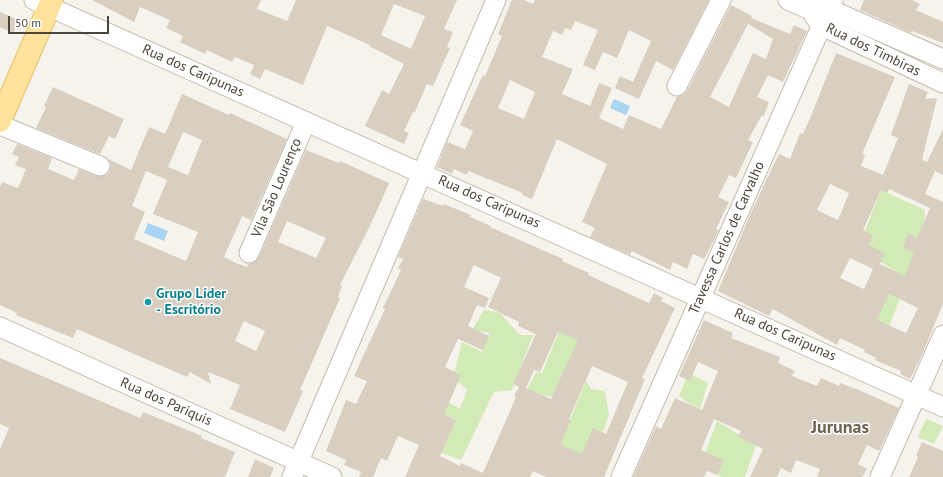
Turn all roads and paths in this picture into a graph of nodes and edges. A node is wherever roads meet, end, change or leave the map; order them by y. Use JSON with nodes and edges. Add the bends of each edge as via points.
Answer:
{"nodes":[{"id":1,"x":496,"y":0,"type":"edge"},
{"id":2,"x":721,"y":0,"type":"edge"},
{"id":3,"x":788,"y":0,"type":"edge"},
{"id":4,"x":45,"y":2,"type":"edge"},
{"id":5,"x":831,"y":4,"type":"edge"},
{"id":6,"x":808,"y":9,"type":"junction"},
{"id":7,"x":822,"y":26,"type":"junction"},
{"id":8,"x":943,"y":59,"type":"edge"},
{"id":9,"x":943,"y":83,"type":"edge"},
{"id":10,"x":677,"y":86,"type":"dead end"},
{"id":11,"x":0,"y":121,"type":"edge"},
{"id":12,"x":306,"y":122,"type":"junction"},
{"id":13,"x":0,"y":125,"type":"edge"},
{"id":14,"x":100,"y":166,"type":"dead end"},
{"id":15,"x":421,"y":172,"type":"junction"},
{"id":16,"x":249,"y":253,"type":"dead end"},
{"id":17,"x":701,"y":297,"type":"junction"},
{"id":18,"x":0,"y":327,"type":"edge"},
{"id":19,"x":943,"y":335,"type":"edge"},
{"id":20,"x":916,"y":394,"type":"junction"},
{"id":21,"x":943,"y":407,"type":"edge"},
{"id":22,"x":295,"y":469,"type":"edge"},
{"id":23,"x":332,"y":477,"type":"edge"},
{"id":24,"x":621,"y":477,"type":"edge"},
{"id":25,"x":880,"y":477,"type":"edge"}],
"edges":[{"from":1,"to":15,"type":"street"},
{"from":2,"to":10,"type":"street"},
{"from":3,"to":6,"type":"street","name":"Rua dos Timbiras"},
{"from":4,"to":11,"type":"main road"},
{"from":4,"to":12,"type":"street","name":"Rua dos Caripunas"},
{"from":5,"to":6,"type":"street","name":"Rua dos Timbiras"},
{"from":5,"to":7,"type":"street","name":"Travessa Carlos de Carvalho"},
{"from":5,"to":8,"type":"street","name":"Rua dos Timbiras"},
{"from":6,"to":7,"type":"street","name":"Rua dos Timbiras"},
{"from":7,"to":9,"type":"street","name":"Rua dos Timbiras"},
{"from":7,"to":17,"type":"street","name":"Travessa Carlos de Carvalho"},
{"from":12,"to":15,"type":"street","name":"Rua dos Caripunas"},
{"from":12,"to":16,"type":"street","name":"Vila São Lourenço"},
{"from":13,"to":14,"type":"street"},
{"from":15,"to":17,"type":"street","name":"Rua dos Caripunas"},
{"from":15,"to":22,"type":"street"},
{"from":17,"to":20,"type":"street","name":"Rua dos Caripunas"},
{"from":17,"to":24,"type":"street","name":"Travessa Carlos de Carvalho"},
{"from":18,"to":22,"type":"street","name":"Rua dos Pariquis"},
{"from":19,"to":20,"type":"street"},
{"from":20,"to":21,"type":"street","name":"Rua dos Caripunas"},
{"from":20,"to":25,"type":"street"},
{"from":22,"to":23,"type":"street","name":"Rua dos Pariquis"}]}
